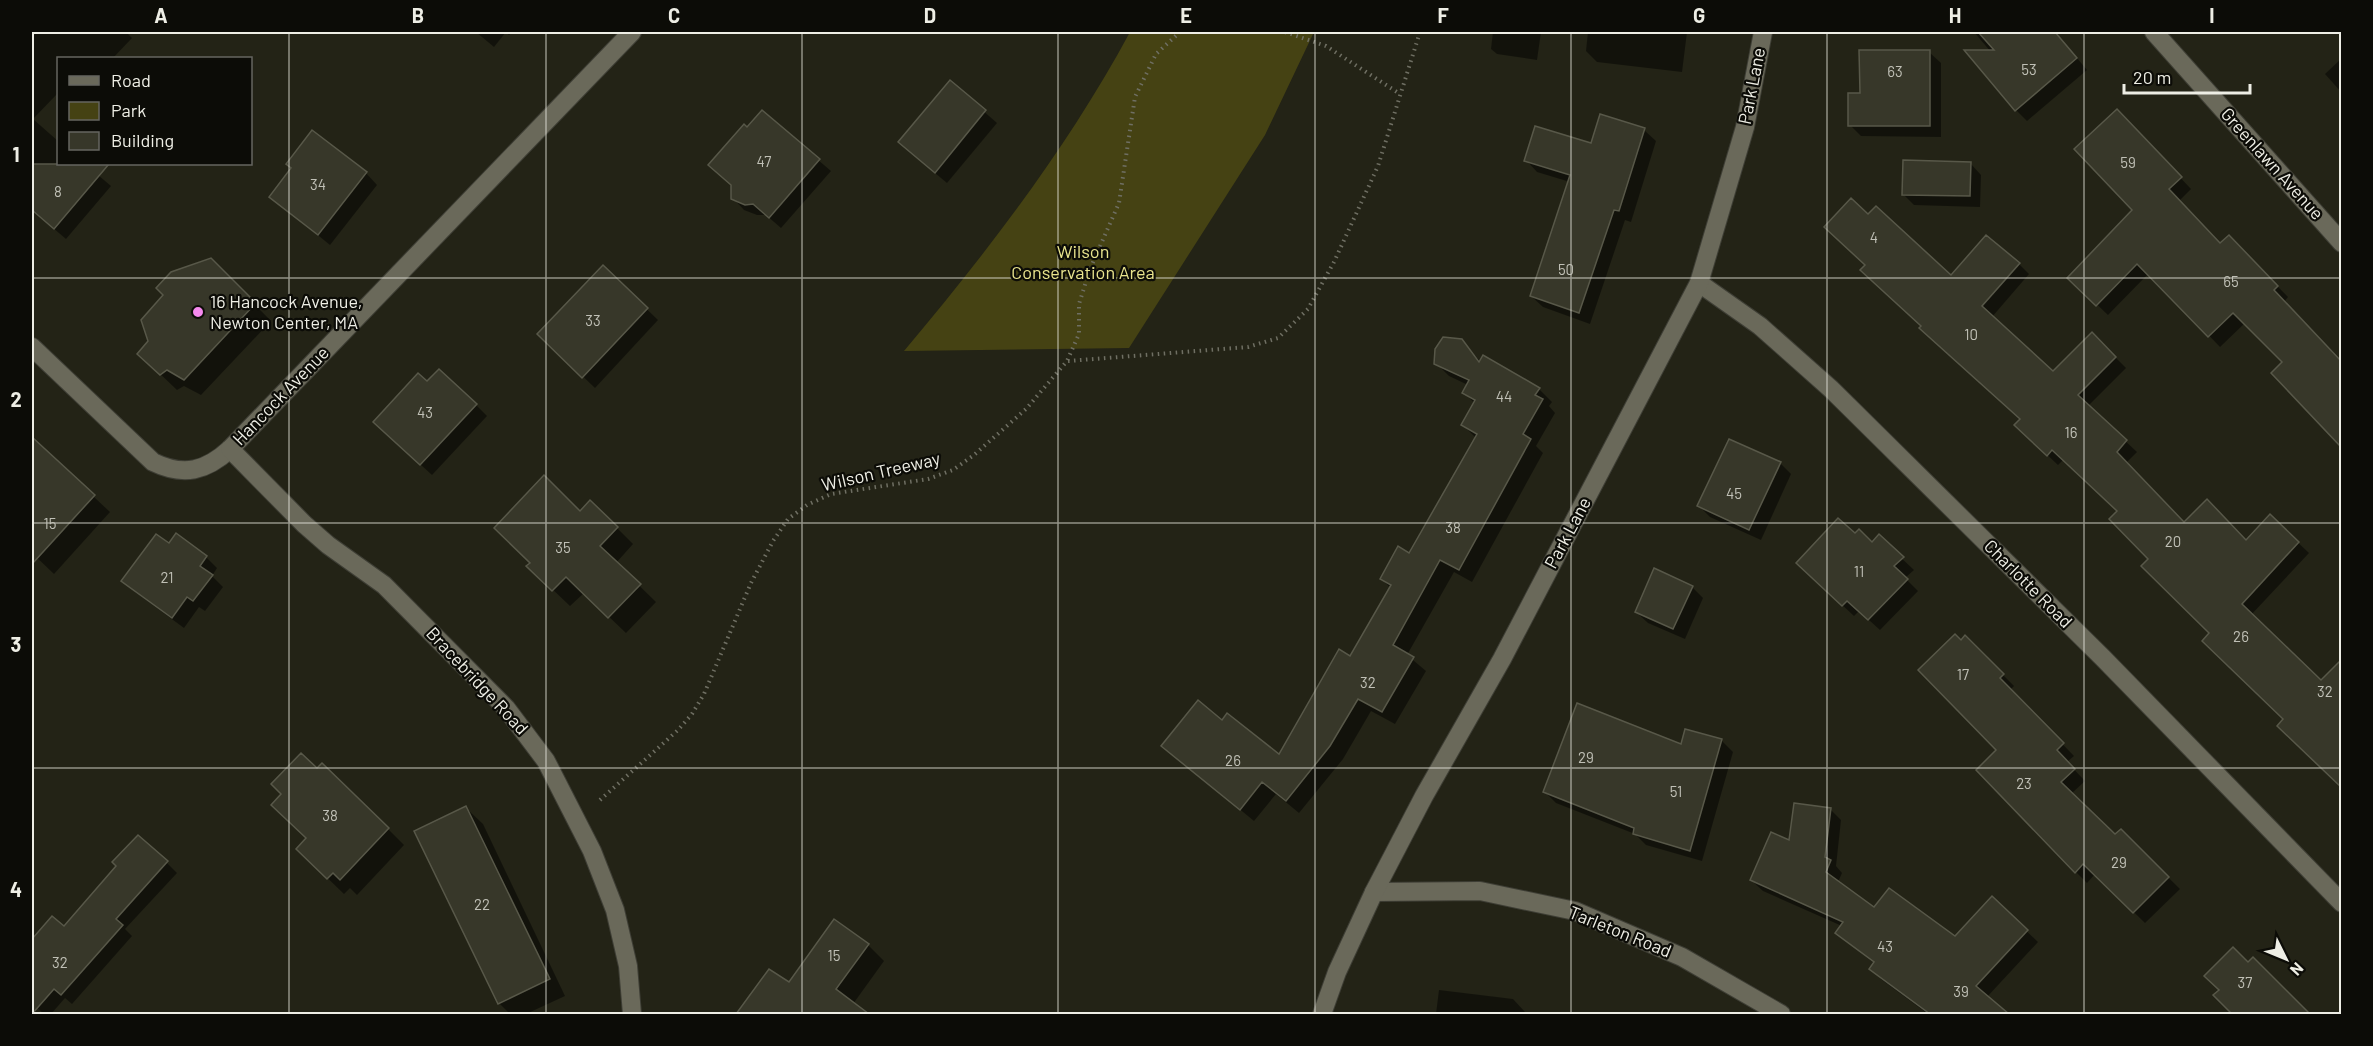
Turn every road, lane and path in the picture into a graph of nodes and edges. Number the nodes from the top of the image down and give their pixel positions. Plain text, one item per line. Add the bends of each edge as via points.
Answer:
1 (632, 32) edge
2 (1180, 32) edge
3 (1285, 32) edge
4 (1420, 32) edge
5 (1763, 32) edge
6 (2154, 32) edge
7 (1400, 94) junction
8 (2342, 243) edge
9 (1699, 283) junction
10 (32, 347) edge
11 (1067, 361) junction
12 (230, 449) junction
13 (578, 821) junction
14 (1374, 892) junction
15 (2342, 903) edge
16 (632, 1014) edge
17 (1323, 1014) edge
18 (1781, 1014) edge

1 - 12 street, Hancock Avenue
2 - 11 path, Wilson Treeway via 1156,54 1135,97 1119,203 1090,269 1079,304 1079,334
3 - 7 path via 1326,46
4 - 7 path
5 - 9 street, Park Lane via 1745,127
6 - 8 street, Greenlawn Avenue
7 - 11 path via 1378,166 1334,262 1308,309 1278,338 1248,347
9 - 14 street, Park Lane via 1502,659
9 - 15 street, Charlotte Road via 1760,326 1831,389 2103,658
10 - 12 street, Hancock Avenue via 143,454 164,467 200,469
11 - 13 path, Wilson Treeway via 1026,409 953,470 928,479 831,494 788,519 751,583 692,714
12 - 13 street, Bracebridge Road via 304,524 384,585 488,688 546,761
13 - 16 street, Bracebridge Road via 615,910 628,966
14 - 17 street, Park Lane via 1337,972
14 - 18 street, Tarleton Road via 1480,891 1575,911 1682,957

